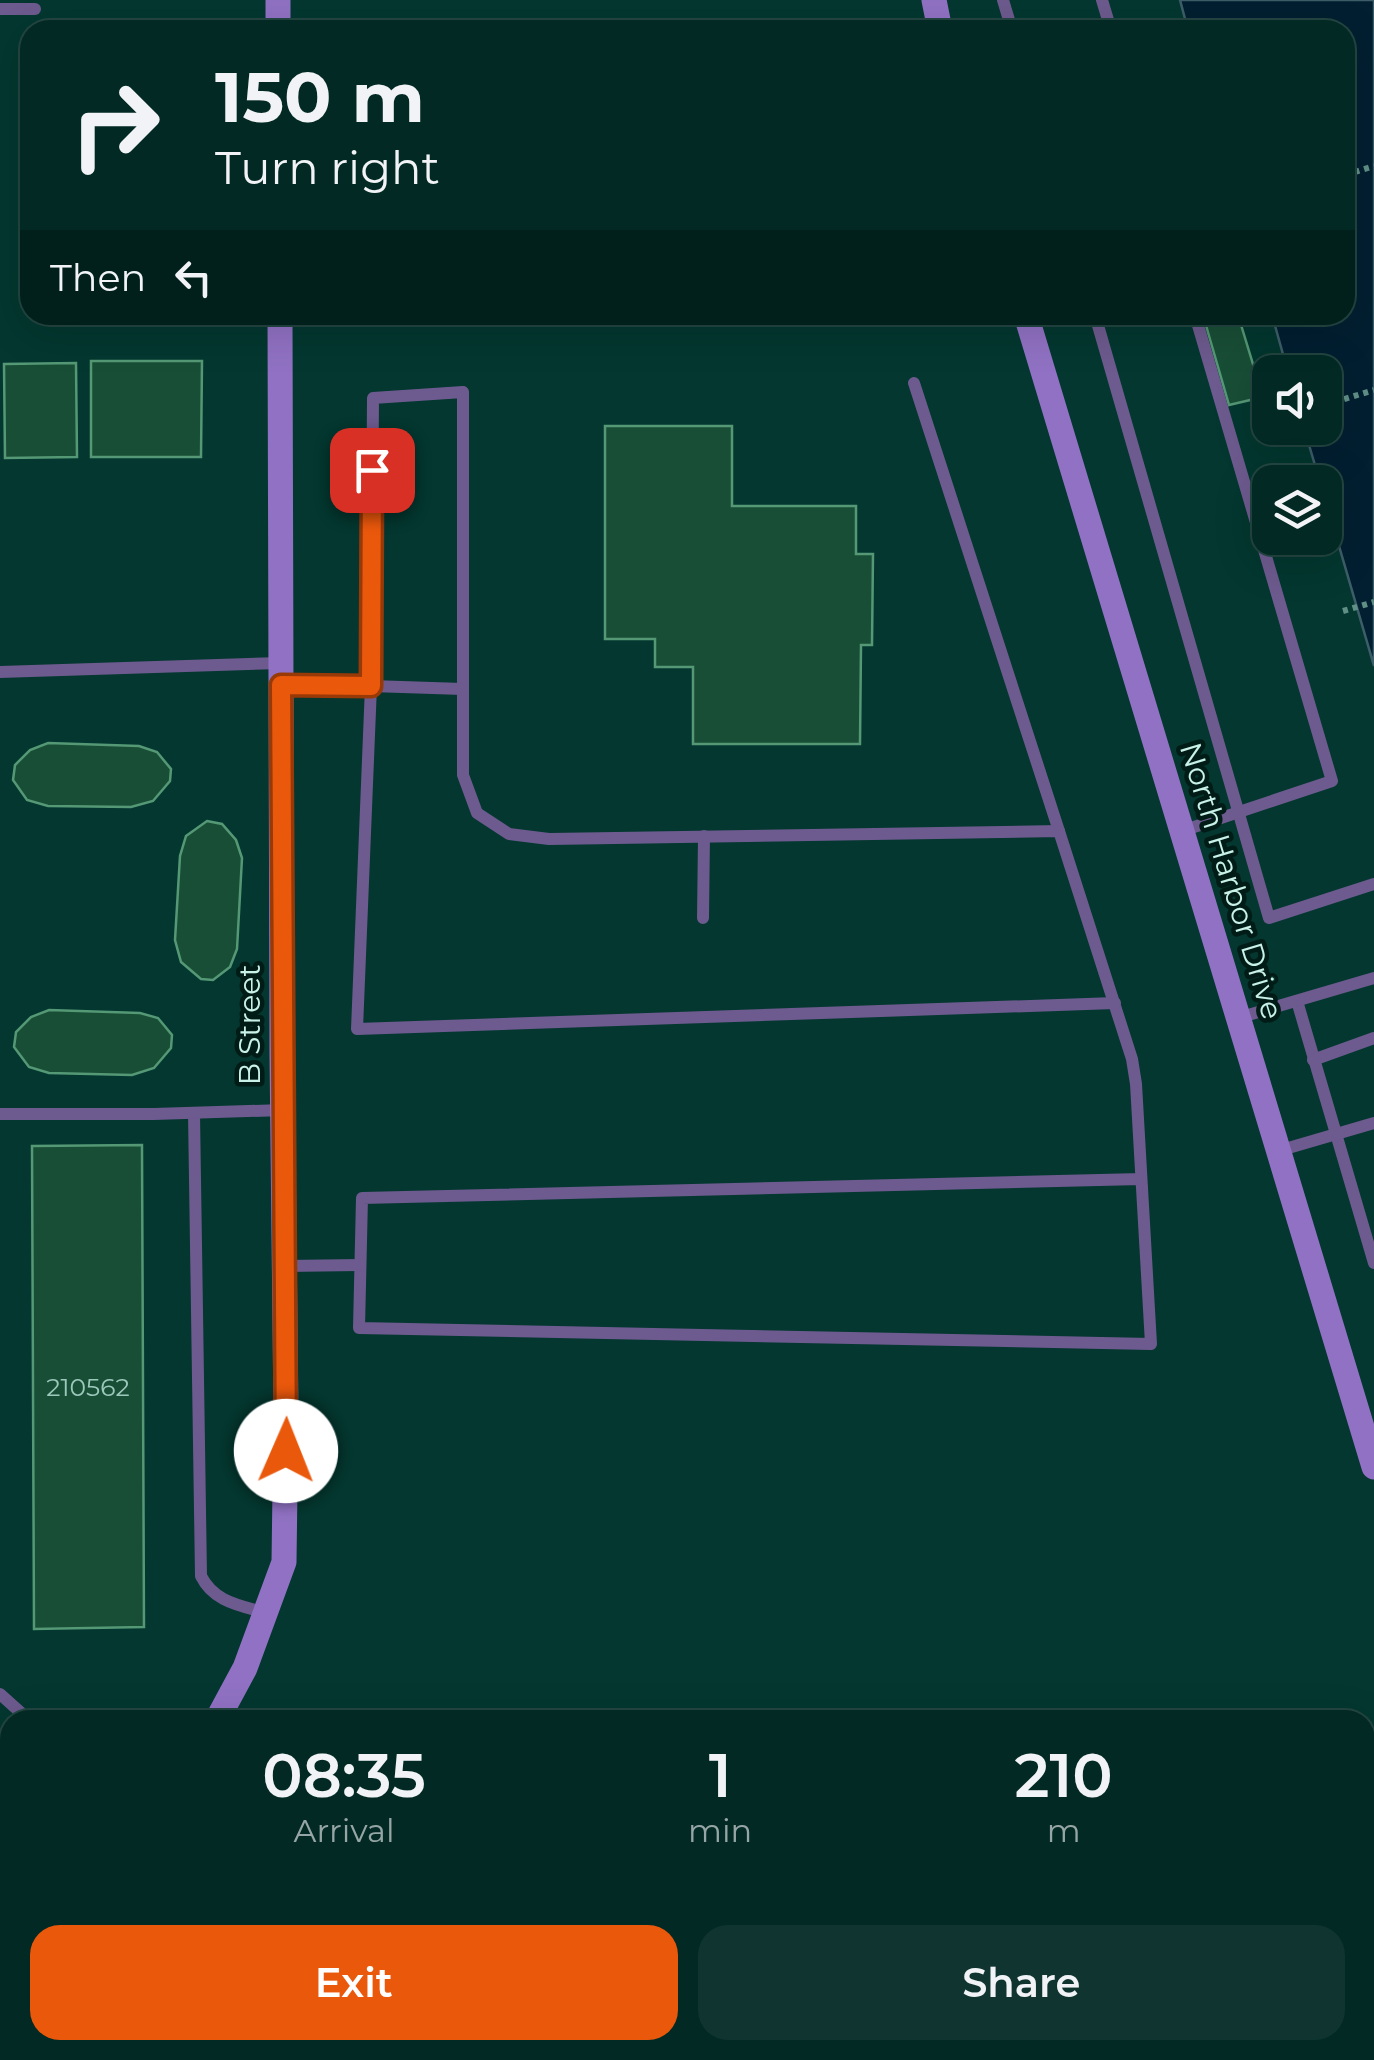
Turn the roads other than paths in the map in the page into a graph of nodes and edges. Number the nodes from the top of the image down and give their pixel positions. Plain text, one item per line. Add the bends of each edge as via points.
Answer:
1 (0, 9) edge
2 (35, 9) dead end
3 (280, 325) edge
4 (1029, 325) edge
5 (1097, 325) edge
6 (1198, 325) edge
7 (914, 383) dead end
8 (0, 672) edge
9 (281, 674) junction
10 (371, 686) junction
11 (463, 689) junction
12 (1239, 812) junction
13 (1059, 831) junction
14 (1182, 831) junction
15 (704, 836) junction
16 (1374, 884) edge
17 (702, 918) dead end
18 (1374, 978) edge
19 (1297, 1001) junction
20 (1114, 1003) junction
21 (1238, 1018) junction
22 (1374, 1038) edge
23 (1314, 1060) junction
24 (283, 1110) junction
25 (194, 1112) junction
26 (0, 1114) edge
27 (1374, 1124) edge
28 (1335, 1134) junction
29 (1278, 1151) junction
30 (1141, 1179) junction
31 (1374, 1264) edge
32 (360, 1265) junction
33 (285, 1266) junction
34 (1374, 1466) edge
35 (266, 1613) junction
36 (222, 1710) edge

1 - 2 lane
3 - 9 street, B Street
4 - 14 street, North Harbor Drive
5 - 12 lane
6 - 12 lane via 1332,781
7 - 13 lane
8 - 9 lane
9 - 10 lane
9 - 24 street, B Street
10 - 11 lane
10 - 11 lane via 373,398 463,392
10 - 20 lane via 357,1029
11 - 15 lane via 462,775 477,814 508,834
12 - 14 lane
12 - 16 lane via 1269,918
13 - 15 lane
13 - 20 lane
14 - 21 street, North Harbor Drive
15 - 17 lane
18 - 19 lane
19 - 21 lane
19 - 23 lane
20 - 30 lane via 1132,1059
21 - 29 street, North Harbor Drive
22 - 23 lane
23 - 28 lane
24 - 25 lane
24 - 33 street, B Street
25 - 26 lane
25 - 35 lane via 201,1576 217,1596
27 - 28 lane
28 - 29 lane
28 - 31 lane
29 - 34 street, North Harbor Drive
30 - 32 lane via 362,1198
30 - 32 lane via 1151,1344 359,1328
32 - 33 lane
33 - 35 street, B Street via 284,1562
35 - 36 street, B Street

